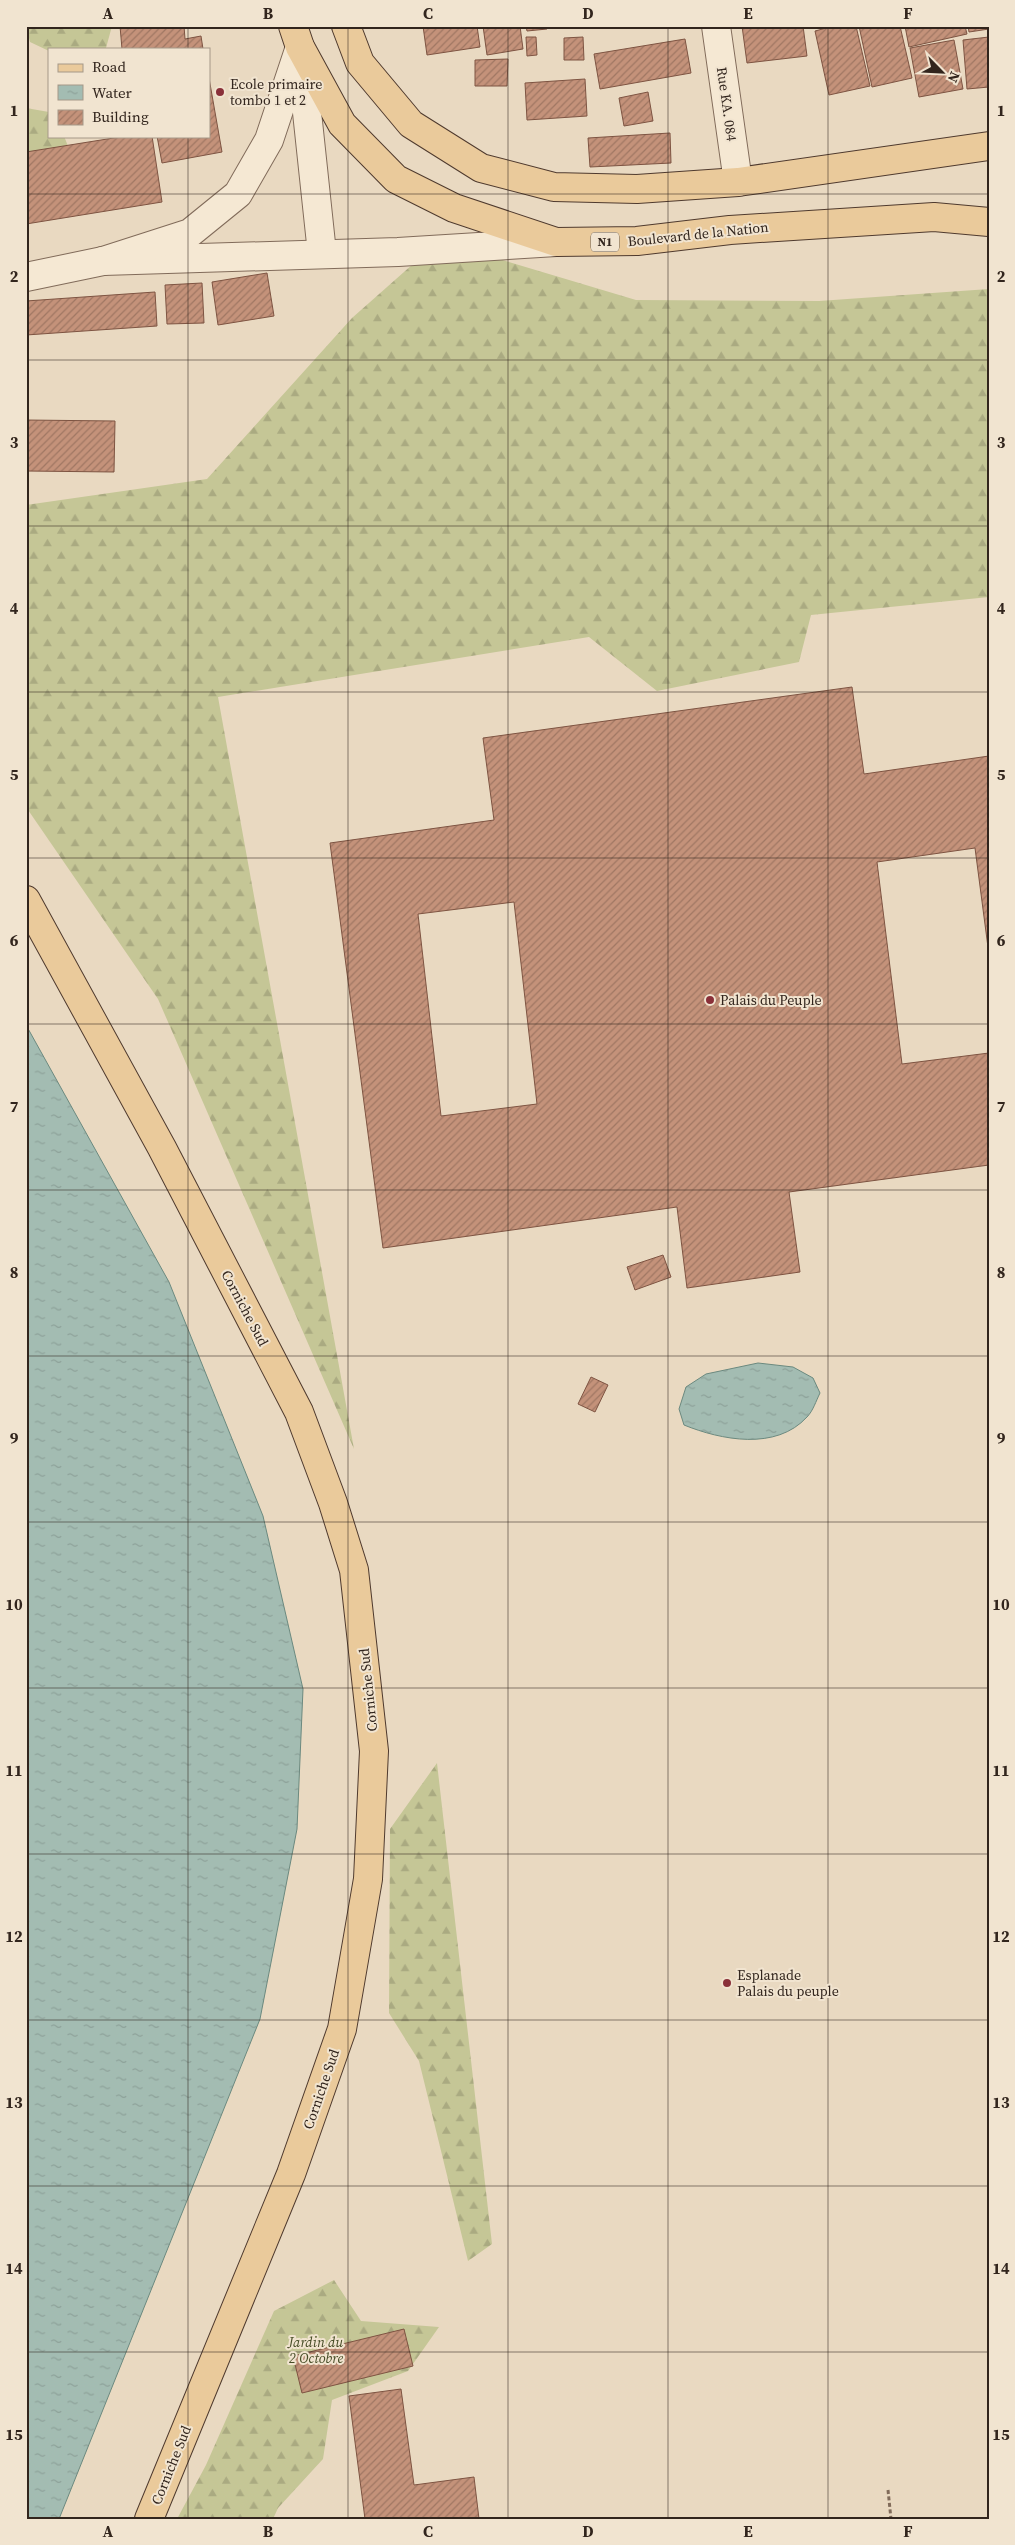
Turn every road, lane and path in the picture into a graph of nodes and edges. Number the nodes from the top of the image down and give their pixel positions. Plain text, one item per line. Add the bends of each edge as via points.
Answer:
1 (346, 26) edge
2 (716, 26) edge
3 (297, 37) edge
4 (989, 146) edge
5 (738, 182) junction
6 (989, 222) edge
7 (556, 242) junction
8 (322, 253) junction
9 (103, 261) junction
10 (26, 276) edge
11 (26, 900) edge
12 (888, 2490) dead end
13 (149, 2519) edge
14 (891, 2519) edge

1 - 5 main road via 360,63 410,124 482,168 554,187 636,190
2 - 5 street, Rue KA. 084
3 - 7 main road, Boulevard de la Nation / N1 via 342,124 396,179 454,208
3 - 8 street
3 - 9 street via 269,140 238,194 190,234
4 - 5 main road
6 - 7 main road, Boulevard de la Nation / N1 via 934,217 730,230 637,242
7 - 8 street via 398,252
8 - 9 street
9 - 10 street
11 - 13 main road, Corniche Sud via 162,1148 299,1412 354,1570 374,1751 368,1879 342,2029 291,2174
12 - 14 path

